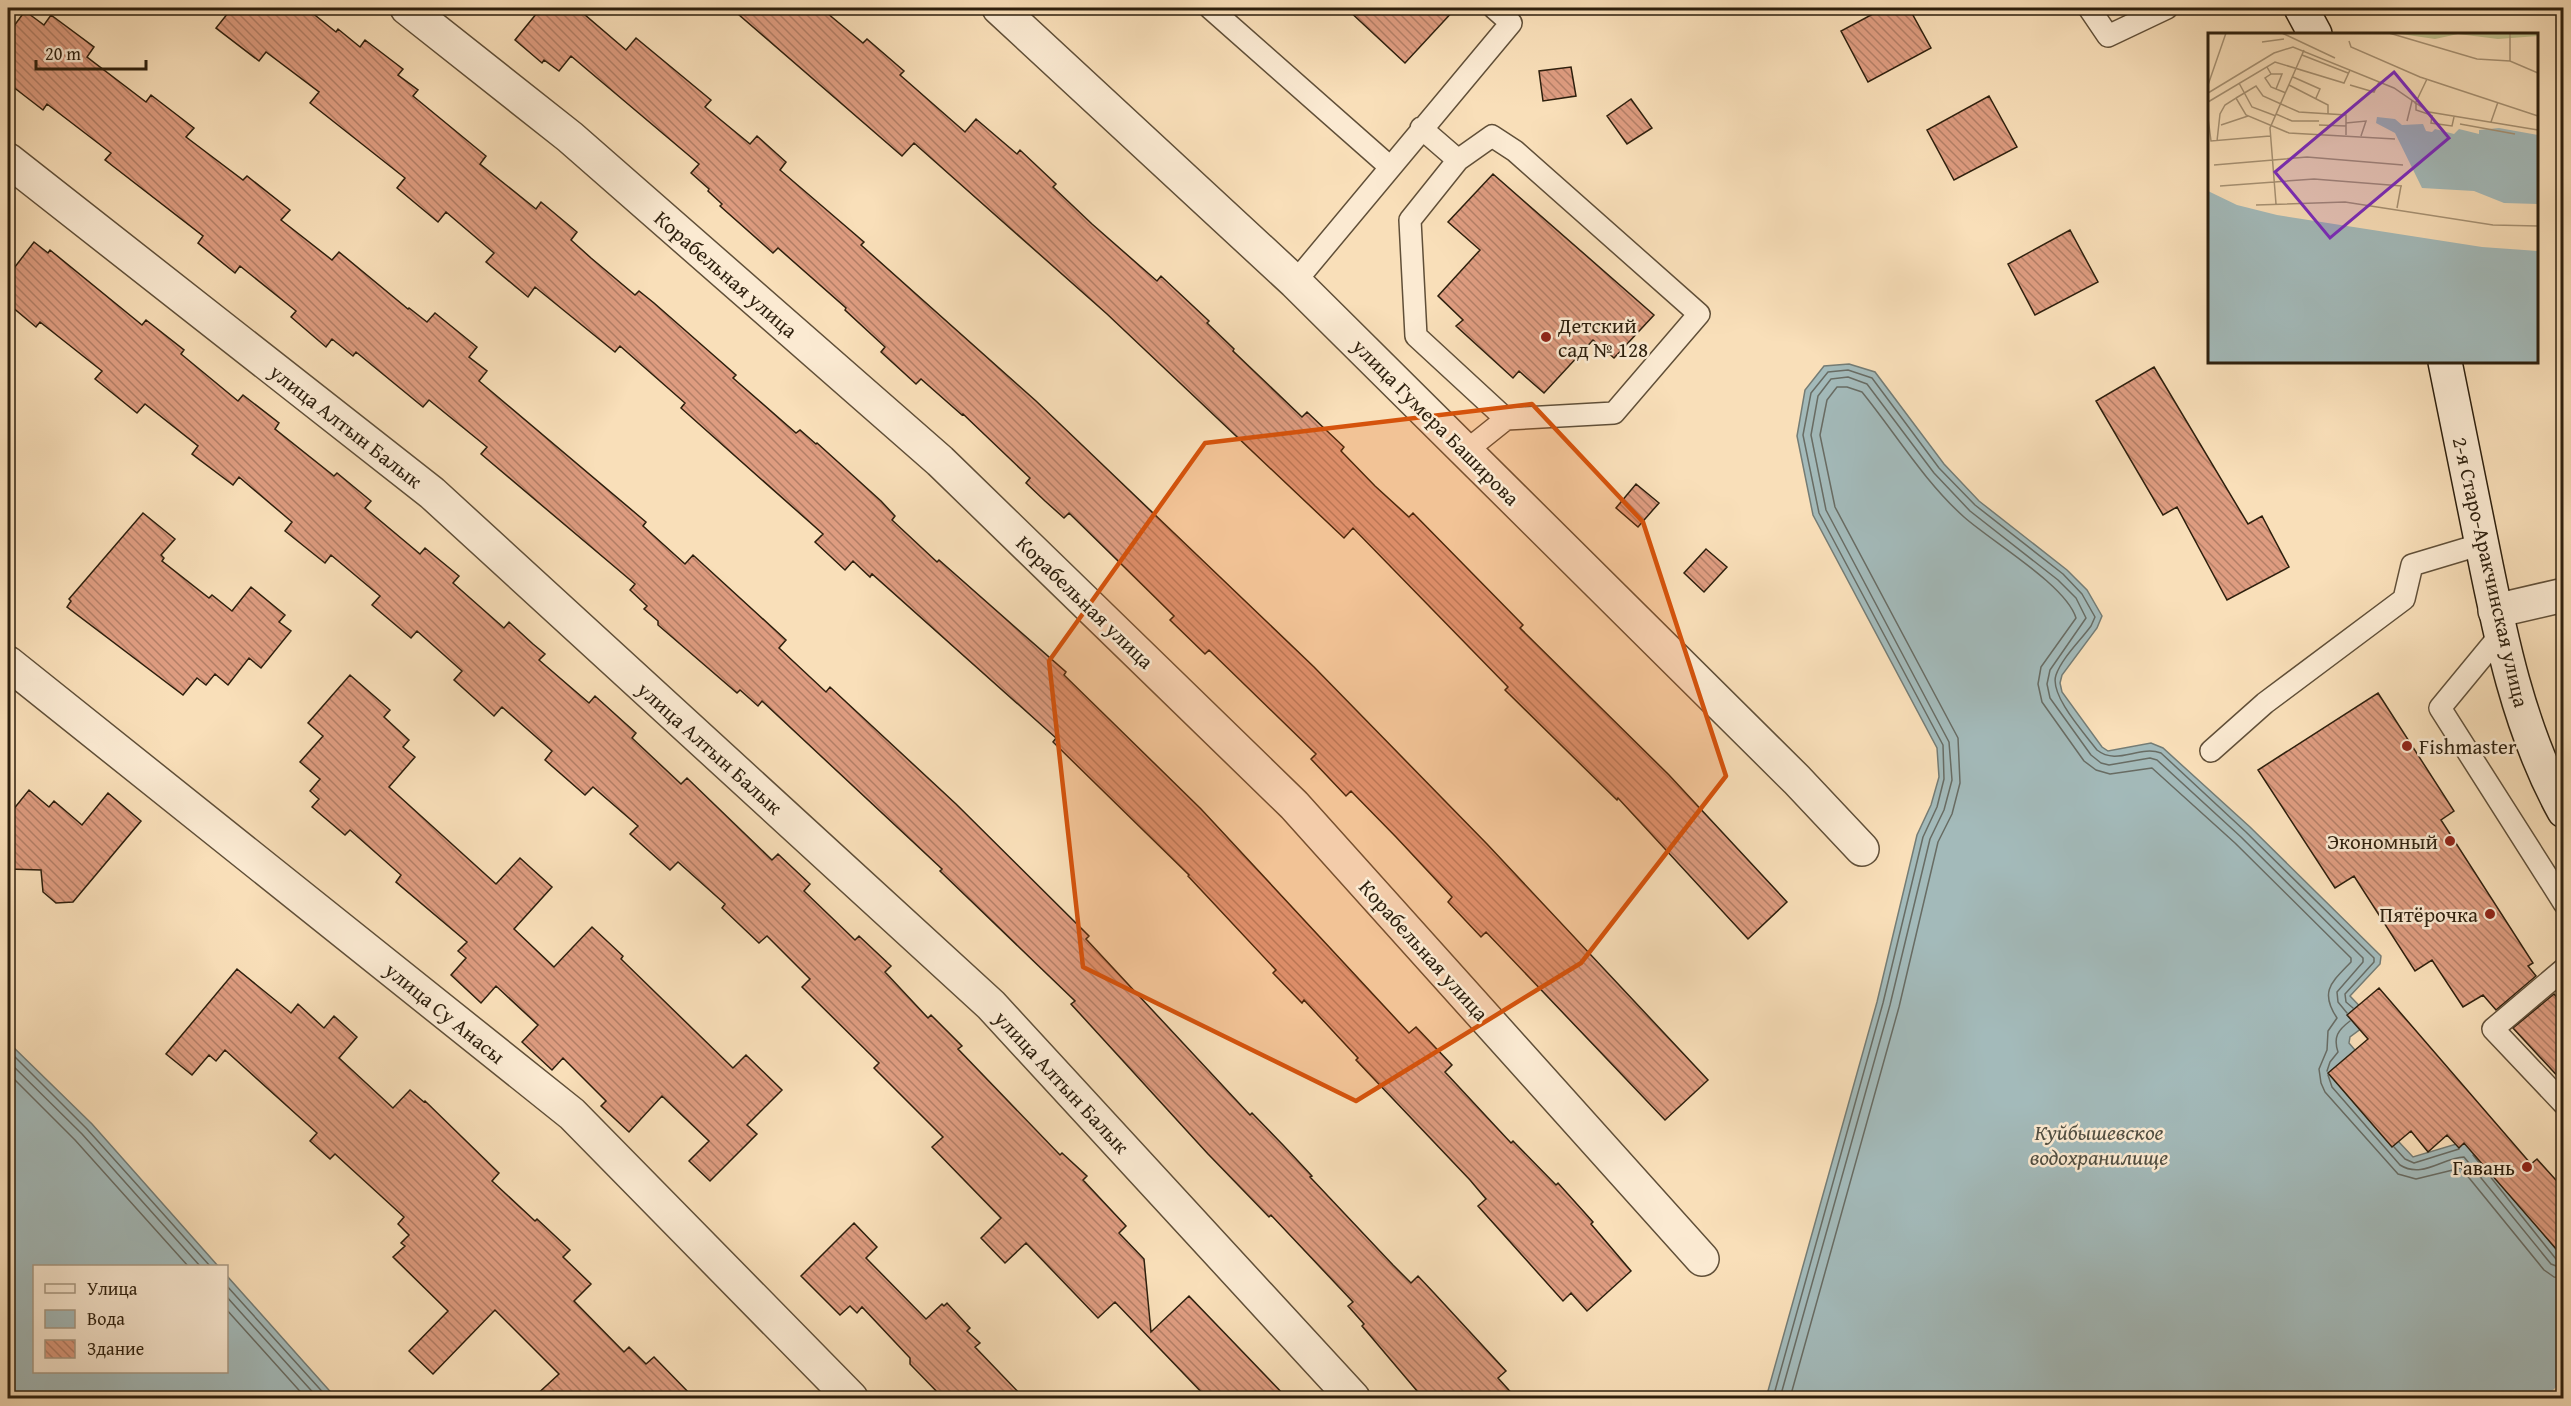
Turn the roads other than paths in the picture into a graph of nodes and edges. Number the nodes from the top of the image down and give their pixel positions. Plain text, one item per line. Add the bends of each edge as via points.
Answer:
1 (407, 8) edge
2 (999, 8) edge
3 (1210, 8) edge
4 (1494, 8) edge
5 (2089, 8) edge
6 (2167, 8) edge
7 (2301, 8) edge
8 (2314, 33) edge
9 (1422, 128) junction
10 (8, 160) edge
11 (1458, 160) junction
12 (1389, 166) junction
13 (1295, 282) junction
14 (2445, 363) edge
15 (1506, 419) junction
16 (1466, 451) junction
17 (2482, 544) junction
18 (2564, 595) edge
19 (2498, 622) junction
20 (8, 663) edge
21 (2211, 751) dead end
22 (2564, 811) edge
23 (1862, 849) dead end
24 (2564, 903) edge
25 (2564, 969) edge
26 (2564, 1104) edge
27 (1702, 1259) dead end
28 (851, 1398) edge
29 (1353, 1398) edge

1 - 27 street, Корабельная улица via 570,137 948,469 1294,805
2 - 13 street, улица Гумера Баширова
3 - 12 lane
4 - 9 lane via 1511,23
5 - 6 lane via 2108,36
7 - 8 street
9 - 11 lane
9 - 12 lane
10 - 29 street, улица Алтын Балык via 432,494 991,1005
11 - 15 lane via 1410,220 1416,336
11 - 15 lane via 1492,136 1515,151 1700,314 1614,413
12 - 13 lane
13 - 16 street, улица Гумера Баширова
14 - 17 street, 2-я Старо-Аракчинская улица
15 - 16 lane
16 - 23 street, улица Гумера Баширова
17 - 19 street, 2-я Старо-Аракчинская улица
17 - 21 lane via 2412,565 2404,599 2265,703
18 - 19 street
19 - 22 street, 2-я Старо-Аракчинская улица via 2524,716 2549,785
19 - 24 lane via 2440,708
20 - 28 street, улица Су Анасы via 572,1114
25 - 26 lane via 2493,1029

